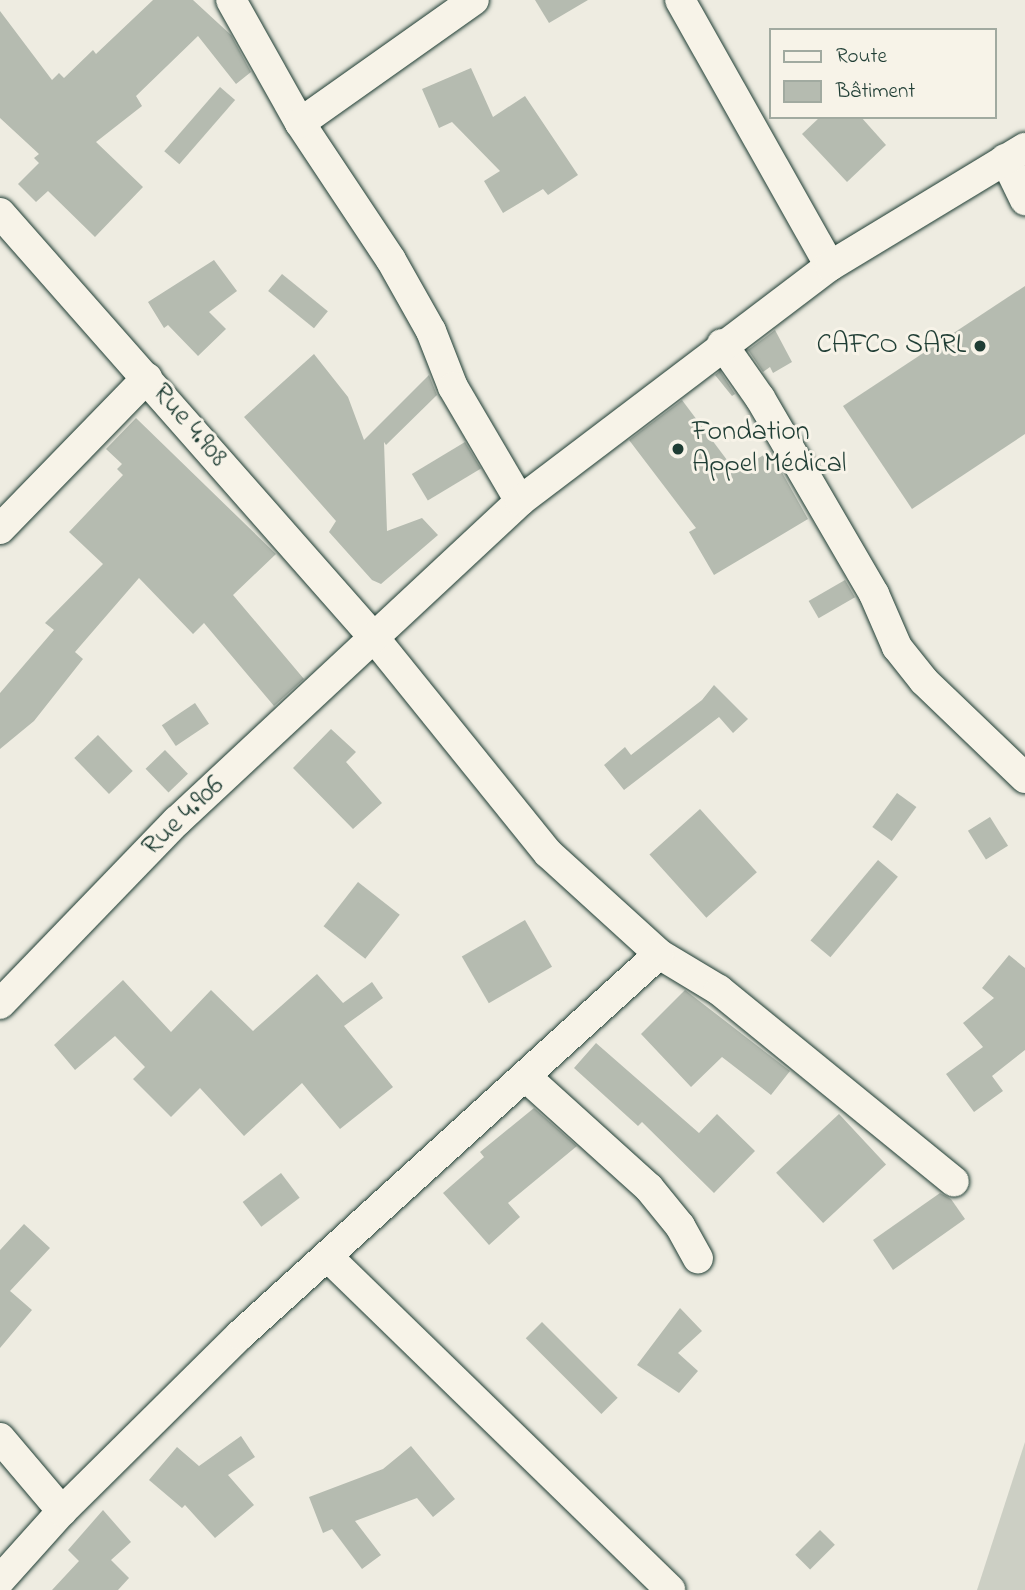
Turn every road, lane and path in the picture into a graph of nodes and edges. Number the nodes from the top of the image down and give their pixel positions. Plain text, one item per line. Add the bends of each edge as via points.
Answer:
1 (230, 0) edge
2 (474, 0) edge
3 (680, 0) edge
4 (300, 123) junction
5 (1015, 153) edge
6 (1025, 200) edge
7 (0, 214) edge
8 (830, 266) junction
9 (722, 344) junction
10 (147, 378) junction
11 (520, 501) junction
12 (0, 529) edge
13 (376, 640) junction
14 (1025, 778) edge
15 (659, 954) junction
16 (0, 1004) edge
17 (525, 1076) junction
18 (954, 1182) dead end
19 (329, 1258) junction
20 (698, 1258) dead end
21 (0, 1438) edge
22 (62, 1511) junction
23 (0, 1580) edge
24 (670, 1590) edge

1 - 4 street
2 - 4 street
3 - 8 street
4 - 11 street via 391,260 431,331 453,387
5 - 6 street
5 - 8 street, Rue 4.906
7 - 10 street, Rue 4.908
8 - 9 street, Rue 4.906
9 - 11 street, Rue 4.906
9 - 14 street via 760,398 874,594 897,647 924,681
10 - 12 street
10 - 13 street, Rue 4.908
11 - 13 street, Rue 4.906
13 - 15 street, Rue 4.908 via 548,853
13 - 16 street, Rue 4.906 via 177,821
15 - 17 street
15 - 18 street, Rue 4.908 via 719,990
17 - 19 street
17 - 20 street via 649,1188 680,1226
19 - 22 street via 240,1335
19 - 24 street
21 - 22 street
22 - 23 street

